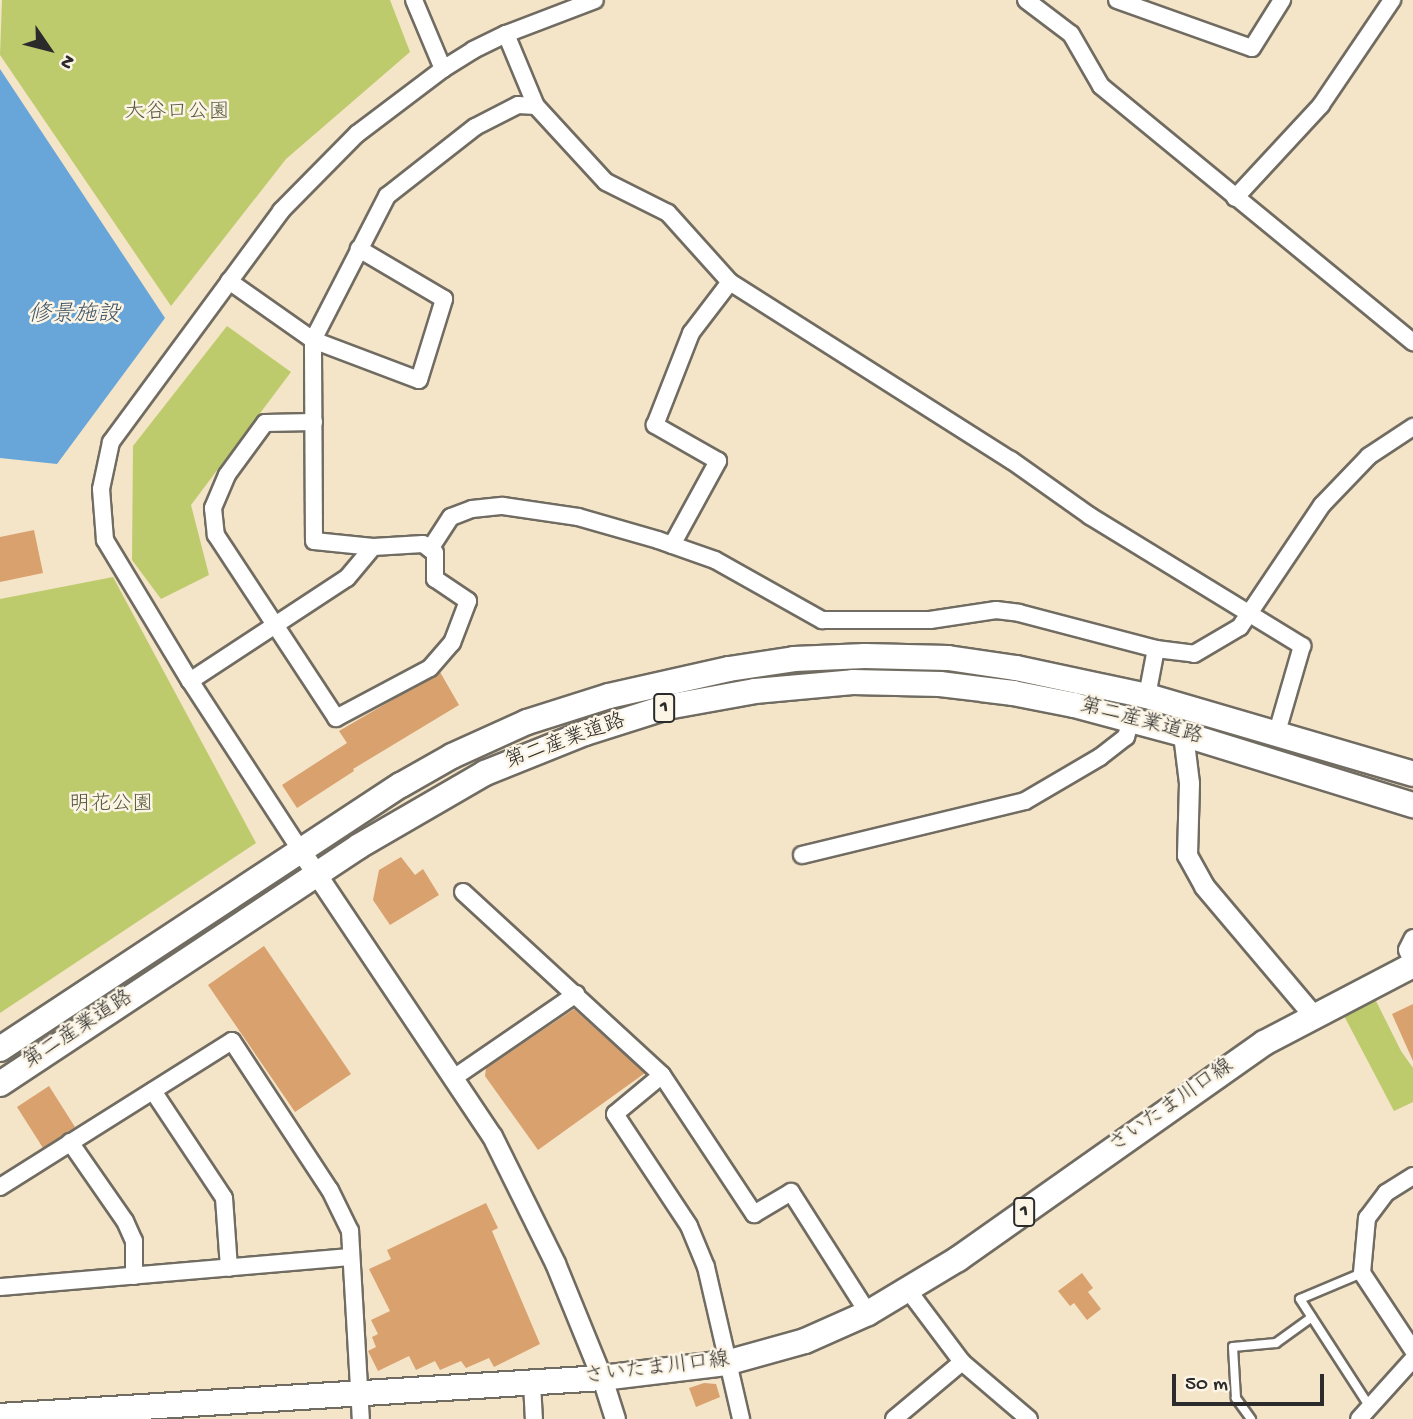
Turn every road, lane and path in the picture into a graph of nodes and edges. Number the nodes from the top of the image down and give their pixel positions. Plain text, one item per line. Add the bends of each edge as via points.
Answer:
1 (414, 0) edge
2 (595, 0) edge
3 (1026, 0) edge
4 (1116, 0) edge
5 (1282, 0) edge
6 (1392, 0) edge
7 (506, 34) junction
8 (443, 69) junction
9 (536, 106) junction
10 (1235, 198) junction
11 (359, 249) junction
12 (229, 281) junction
13 (730, 282) junction
14 (313, 340) junction
15 (1413, 342) edge
16 (314, 422) junction
17 (1413, 428) edge
18 (672, 545) junction
19 (373, 547) junction
20 (430, 549) junction
21 (1249, 612) junction
22 (274, 626) junction
23 (1156, 649) junction
24 (190, 681) junction
25 (1147, 696) junction
26 (1131, 719) junction
27 (1277, 732) junction
28 (1183, 734) junction
29 (1413, 774) edge
30 (1413, 805) edge
31 (301, 851) junction
32 (802, 855) dead end
33 (317, 875) junction
34 (463, 892) dead end
35 (1413, 937) edge
36 (1413, 964) edge
37 (576, 994) junction
38 (1313, 1015) junction
39 (0, 1049) edge
40 (662, 1075) junction
41 (454, 1077) junction
42 (0, 1083) edge
43 (153, 1091) junction
44 (71, 1142) junction
45 (1413, 1176) edge
46 (0, 1186) edge
47 (351, 1258) junction
48 (229, 1268) junction
49 (1362, 1273) junction
50 (134, 1276) junction
51 (0, 1287) edge
52 (908, 1290) junction
53 (868, 1313) junction
54 (1312, 1317) junction
55 (1413, 1350) edge
56 (1413, 1359) edge
57 (962, 1362) junction
58 (726, 1363) junction
59 (602, 1378) junction
60 (532, 1383) junction
61 (358, 1392) junction
62 (1365, 1413) edge
63 (0, 1416) edge
64 (361, 1419) edge
65 (534, 1419) edge
66 (615, 1419) edge
67 (741, 1419) edge
68 (894, 1419) edge
69 (1029, 1419) edge
70 (1251, 1419) edge

1 - 8 street
2 - 7 street
3 - 10 street via 1071,34 1101,86
4 - 5 street via 1252,48
6 - 10 street via 1321,105
7 - 8 street
7 - 9 street
8 - 12 street via 357,134 281,211
9 - 11 street via 519,105 475,127 387,196
9 - 13 street via 606,182 668,213
10 - 15 street
11 - 14 street
11 - 14 street via 444,299 419,380
12 - 14 street
12 - 24 street via 111,442 101,489 105,540
13 - 18 street via 691,333 655,425 718,461
13 - 21 street via 1011,460 1090,516
14 - 16 street
16 - 19 street via 314,541
16 - 22 street via 265,424 227,475 213,508 216,535
17 - 21 street via 1369,456 1322,505
18 - 20 street via 578,517 503,506 451,517
18 - 23 street via 715,560 822,620 930,620 996,610 1019,612
19 - 20 street via 423,544
19 - 22 street via 347,578
20 - 22 street via 435,553 435,579 468,601 452,643 430,668 336,718
21 - 23 street via 1240,627 1194,654
21 - 27 street via 1302,646
22 - 24 street
23 - 25 street
24 - 31 street
25 - 27 main road, 第二産業道路 / 1
25 - 31 main road, 第二産業道路 / 1 via 1079,679 948,658 794,659 729,668 609,696 527,722 401,785
26 - 28 main road, 第二産業道路 / 1
26 - 32 street via 1126,737 1025,801
26 - 33 main road, 第二産業道路 / 1 via 940,684 853,682 755,691 667,707 585,733 485,774
27 - 29 main road, 第二産業道路 / 1
28 - 30 main road, 第二産業道路 / 1
28 - 38 street via 1189,783 1187,855 1204,886
31 - 33 street
31 - 39 main road, 第二産業道路 / 1
33 - 41 street
33 - 42 main road, 第二産業道路 / 1
34 - 37 street
35 - 36 street via 1407,950
36 - 38 main road, さいたま川口線 / 1
37 - 40 street
37 - 41 street
38 - 52 main road, さいたま川口線 / 1 via 1223,1070
40 - 53 street via 754,1214 791,1192
40 - 58 street via 615,1114 689,1226 706,1267
41 - 59 street via 523,1196
43 - 44 street
43 - 47 street via 232,1041 330,1190 350,1231
43 - 48 street via 224,1198
44 - 46 street
44 - 50 street via 130,1231
45 - 49 street via 1386,1193 1367,1218
47 - 48 street
47 - 61 street
48 - 50 street
49 - 54 lane via 1300,1299
49 - 55 street
50 - 51 street
52 - 53 main road, さいたま川口線 / 1
52 - 57 street
53 - 58 main road, さいたま川口線 / 1 via 805,1341
54 - 62 lane
54 - 70 lane via 1276,1343 1233,1346 1236,1398
56 - 62 street
57 - 68 street
57 - 69 street
58 - 59 main road, さいたま川口線 / 1
58 - 67 street
59 - 60 main road, さいたま川口線 / 1
59 - 66 street
60 - 61 main road, さいたま川口線 / 1
60 - 65 street
61 - 63 main road, さいたま川口線 / 1
61 - 64 street

